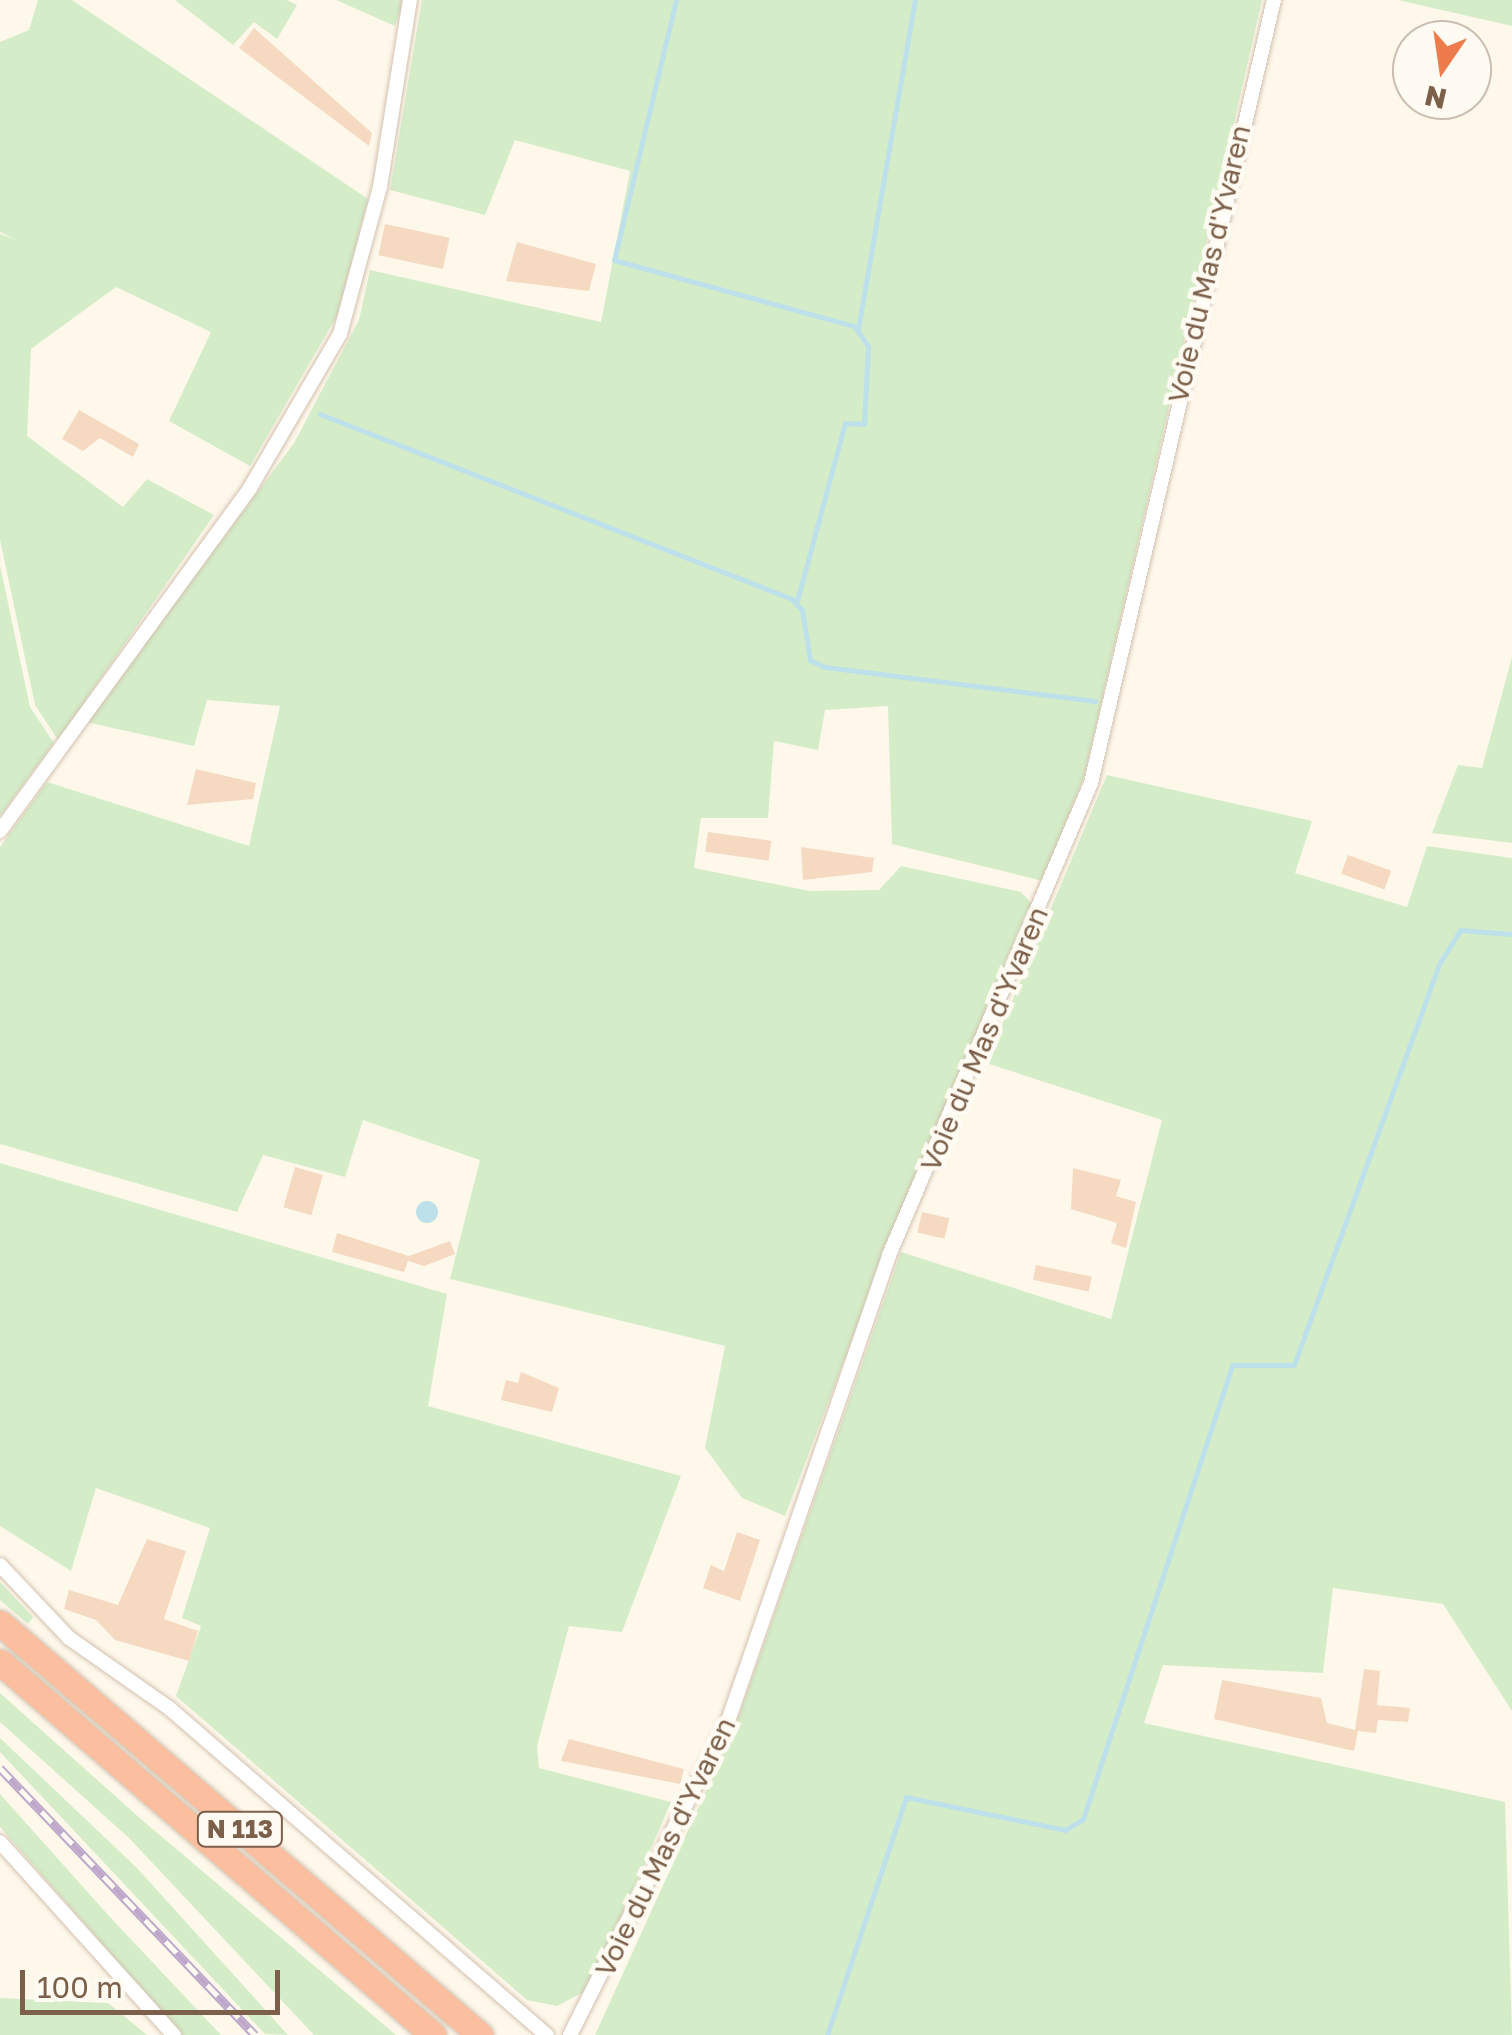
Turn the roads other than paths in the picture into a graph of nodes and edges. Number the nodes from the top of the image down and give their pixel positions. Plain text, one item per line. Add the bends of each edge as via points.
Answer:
1 (410, 0) edge
2 (1274, 0) edge
3 (0, 831) edge
4 (0, 1565) edge
5 (0, 1624) edge
6 (0, 1662) edge
7 (0, 1842) edge
8 (174, 2035) edge
9 (433, 2035) edge
10 (480, 2035) edge
11 (547, 2035) edge
12 (570, 2035) edge

1 - 3 street via 380,187 340,334 250,488
2 - 12 street, Voie du Mas d'Yvaren via 1090,783 889,1255 728,1721
4 - 11 street via 68,1638 184,1721
5 - 10 highway, N 113
6 - 9 highway, N 113
7 - 8 street

